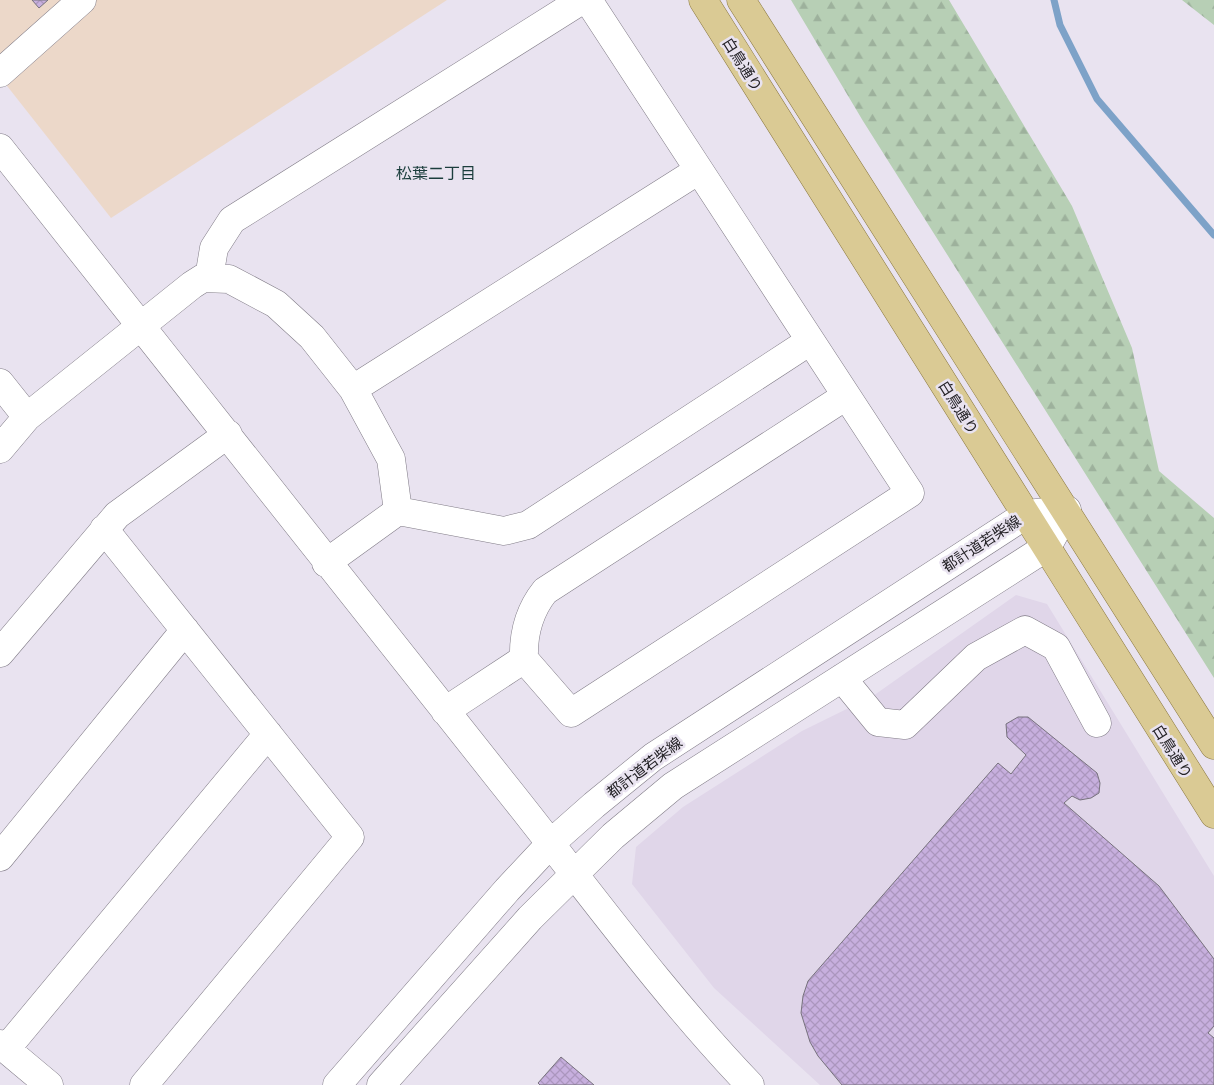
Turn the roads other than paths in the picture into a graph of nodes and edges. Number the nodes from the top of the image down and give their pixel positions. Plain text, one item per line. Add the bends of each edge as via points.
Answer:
1 (82, 0) edge
2 (582, 0) edge
3 (588, 0) edge
4 (703, 0) edge
5 (742, 0) edge
6 (0, 73) edge
7 (0, 148) edge
8 (699, 170) junction
9 (209, 278) junction
10 (142, 326) junction
11 (810, 341) junction
12 (0, 383) edge
13 (353, 389) junction
14 (846, 396) junction
15 (27, 417) junction
16 (228, 434) junction
17 (0, 449) edge
18 (1066, 510) junction
19 (398, 511) junction
20 (1026, 514) junction
21 (104, 530) junction
22 (1047, 547) junction
23 (326, 563) junction
24 (185, 630) junction
25 (0, 653) edge
26 (524, 659) junction
27 (842, 678) junction
28 (445, 711) junction
29 (1097, 722) dead end
30 (268, 734) junction
31 (1214, 745) edge
32 (1214, 814) edge
33 (551, 843) junction
34 (0, 857) edge
35 (575, 873) junction
36 (3, 1047) edge
37 (49, 1085) edge
38 (144, 1085) edge
39 (337, 1085) edge
40 (381, 1085) edge
41 (750, 1085) edge

1 - 6 street
2 - 9 street via 232,220 214,248
3 - 8 street
4 - 20 main road, 白鳥通り
5 - 18 main road
7 - 10 street
8 - 11 street
8 - 13 street
9 - 10 street via 192,285
9 - 13 street via 229,279 276,304 312,337
10 - 15 street
10 - 16 street
11 - 14 street
11 - 19 street via 523,527 504,531
12 - 15 street
13 - 19 street via 391,459
14 - 26 street via 545,592 535,604 528,622
14 - 26 street via 910,493 571,713
15 - 17 street
16 - 21 street via 117,515
16 - 23 street
18 - 20 street, 都計道若柴線
18 - 22 street
18 - 31 main road
19 - 23 street
20 - 22 main road, 白鳥通り
20 - 33 street, 都計道若柴線 via 653,757
21 - 24 street
21 - 25 street
22 - 27 street
22 - 32 main road, 白鳥通り
23 - 28 street
24 - 30 street
24 - 34 street
26 - 28 street
27 - 29 street via 878,722 905,725 976,656 1025,630 1056,646
27 - 35 street via 673,786
28 - 33 street
30 - 36 street
30 - 38 street via 350,837
33 - 35 street
33 - 39 street, 都計道若柴線
35 - 40 street via 530,918
35 - 41 street via 722,1056
36 - 37 street

